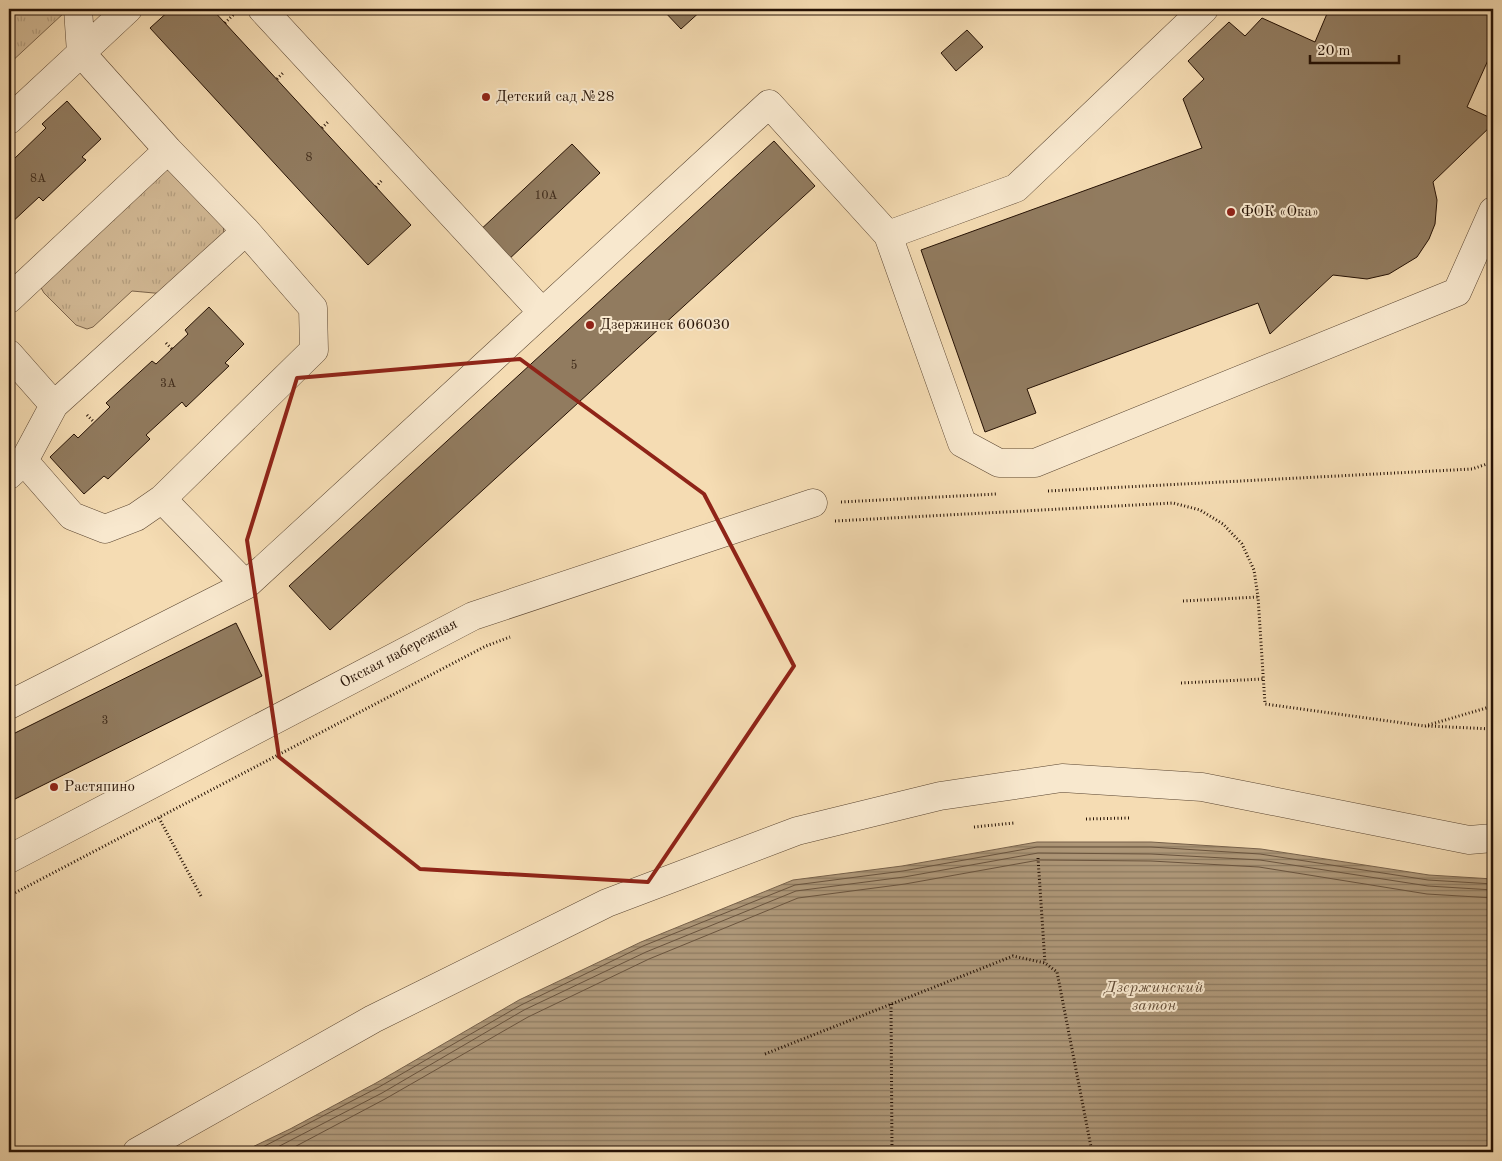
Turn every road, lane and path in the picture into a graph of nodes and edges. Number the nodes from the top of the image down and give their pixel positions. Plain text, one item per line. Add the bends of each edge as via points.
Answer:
1 (78, 9) edge
2 (128, 9) edge
3 (262, 9) edge
4 (1204, 9) edge
5 (81, 53) junction
6 (9, 120) edge
7 (168, 150) junction
8 (1493, 212) edge
9 (246, 231) junction
10 (888, 235) junction
11 (9, 299) edge
12 (542, 312) junction
13 (9, 354) edge
14 (54, 405) junction
15 (1493, 462) edge
16 (17, 468) edge
17 (1042, 491) dead end
18 (1002, 493) dead end
19 (162, 499) junction
20 (820, 512) junction
21 (246, 585) junction
22 (1258, 597) junction
23 (1183, 601) dead end
24 (513, 636) dead end
25 (1263, 679) junction
26 (1181, 683) dead end
27 (9, 705) edge
28 (1493, 706) edge
29 (1425, 726) junction
30 (1493, 729) edge
31 (159, 818) junction
32 (1130, 818) dead end
33 (1086, 819) dead end
34 (1014, 823) dead end
35 (974, 827) dead end
36 (1493, 838) edge
37 (1038, 858) dead end
38 (9, 860) edge
39 (9, 896) edge
40 (201, 896) dead end
41 (1045, 963) junction
42 (892, 1004) junction
43 (765, 1054) dead end
44 (137, 1152) edge
45 (892, 1152) edge
46 (1092, 1152) edge

1 - 5 street
2 - 5 street
3 - 12 street
4 - 10 street via 1016,188
5 - 6 street
5 - 7 street
7 - 9 street
7 - 11 street
8 - 10 street via 1457,292 1035,463 999,463 962,443
9 - 14 street
9 - 19 street via 313,308 314,350
10 - 12 street via 769,104
12 - 21 street
13 - 14 street
14 - 16 street
15 - 17 path via 1472,469
16 - 19 street via 72,516 104,529 136,517
18 - 20 path
19 - 21 street
20 - 22 path via 1173,503 1200,510 1224,524 1242,544 1254,570
20 - 38 street, Окская набережная via 473,616
21 - 27 street
22 - 23 path
22 - 25 path
24 - 31 path via 486,646
25 - 26 path
25 - 29 path via 1265,704
28 - 29 path
29 - 30 path
31 - 39 path
31 - 40 path
32 - 33 path
34 - 35 path
36 - 44 street via 1469,840 1202,787 1062,778 940,796 797,831 607,903 373,1019
37 - 41 path
41 - 42 path via 1013,956
41 - 46 path via 1057,972
42 - 43 path
42 - 45 path

